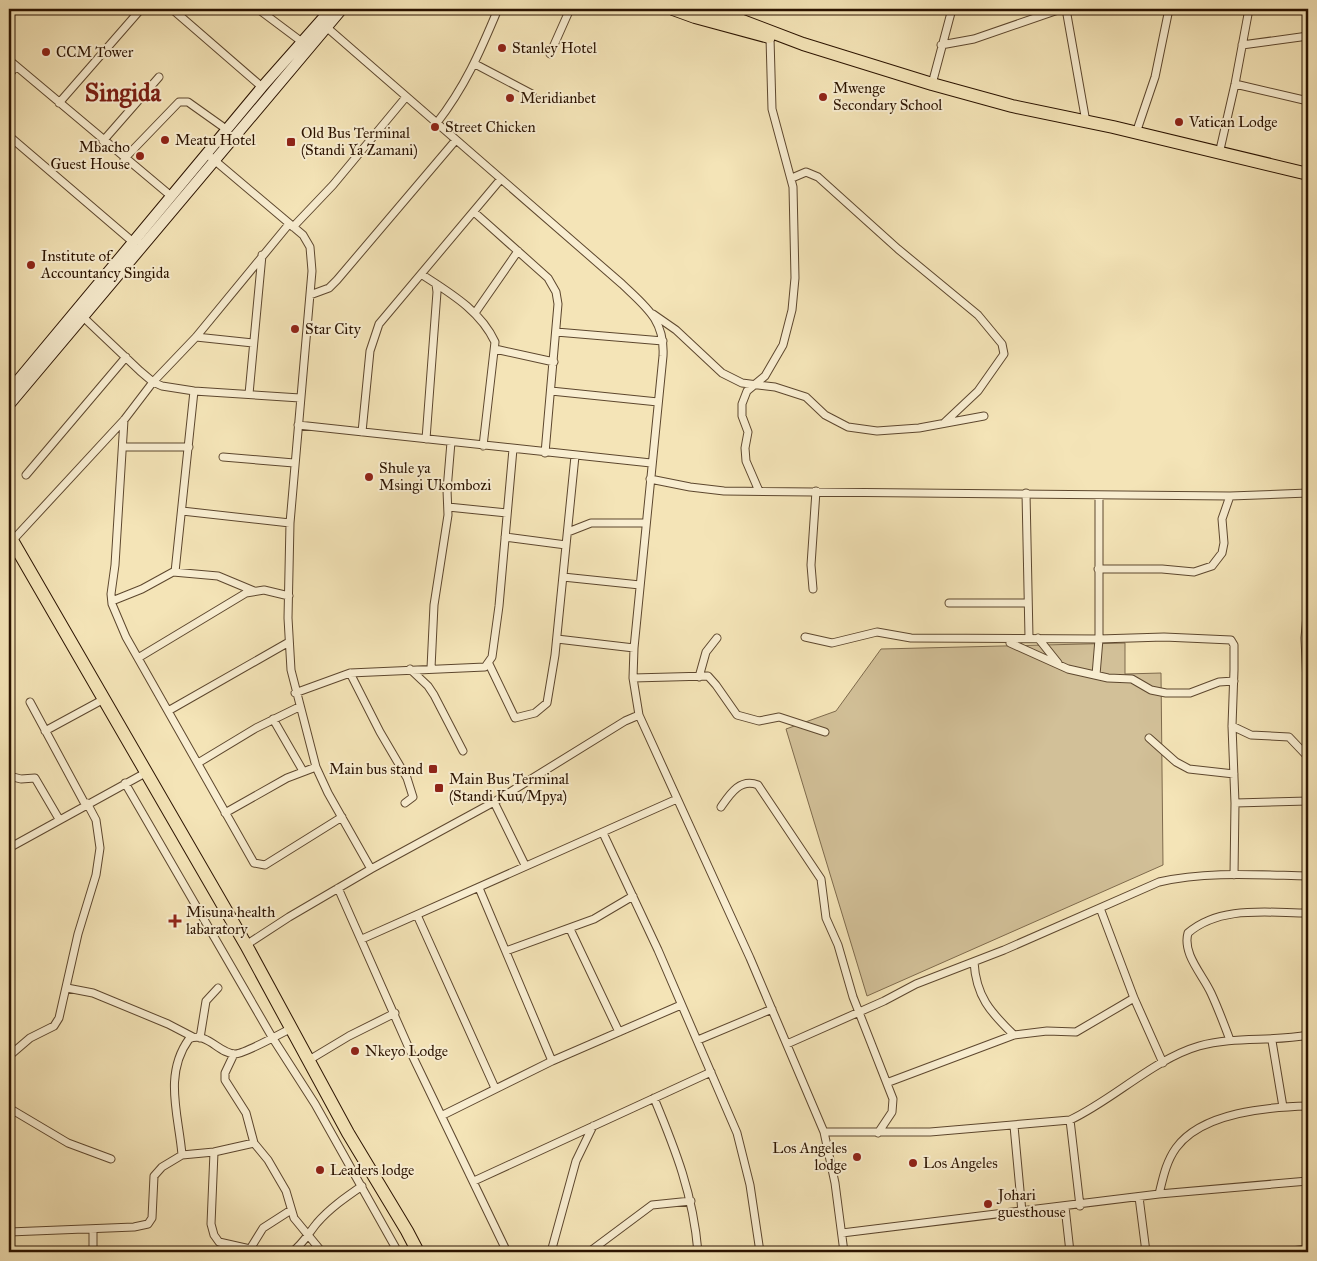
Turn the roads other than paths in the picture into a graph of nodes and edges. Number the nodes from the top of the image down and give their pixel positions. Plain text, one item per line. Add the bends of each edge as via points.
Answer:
1 (141, 9) edge
2 (172, 9) edge
3 (258, 9) edge
4 (331, 9) edge
5 (342, 9) edge
6 (498, 9) edge
7 (570, 9) edge
8 (673, 9) edge
9 (711, 9) edge
10 (952, 9) edge
11 (1061, 9) edge
12 (1066, 9) edge
13 (1169, 9) edge
14 (1249, 9) edge
15 (741, 14) edge
16 (324, 25) junction
17 (1308, 36) edge
18 (770, 38) junction
19 (302, 42) junction
20 (803, 44) junction
21 (942, 45) junction
22 (1242, 45) junction
23 (550, 54) dead end
24 (9, 60) edge
25 (475, 64) junction
26 (16, 66) junction
27 (9, 76) edge
28 (159, 77) dead end
29 (932, 84) junction
30 (1236, 84) junction
31 (262, 87) junction
32 (532, 94) dead end
33 (406, 97) junction
34 (1308, 101) edge
35 (59, 103) junction
36 (1086, 122) junction
37 (436, 124) junction
38 (226, 130) junction
39 (1136, 133) junction
40 (9, 136) edge
41 (103, 141) junction
42 (455, 141) junction
43 (1219, 154) junction
44 (210, 156) junction
45 (124, 159) junction
46 (1308, 174) edge
47 (792, 178) junction
48 (500, 180) junction
49 (171, 196) junction
50 (474, 212) junction
51 (291, 225) junction
52 (133, 242) junction
53 (518, 251) junction
54 (262, 255) junction
55 (421, 274) junction
56 (436, 284) junction
57 (310, 295) junction
58 (475, 313) junction
59 (80, 314) junction
60 (653, 314) junction
61 (556, 332) junction
62 (196, 337) junction
63 (663, 341) junction
64 (253, 343) junction
65 (495, 349) junction
66 (126, 356) junction
67 (554, 362) junction
68 (153, 382) junction
69 (753, 384) junction
70 (194, 391) junction
71 (9, 392) edge
72 (551, 392) junction
73 (249, 394) junction
74 (300, 398) junction
75 (658, 402) junction
76 (9, 405) edge
77 (984, 416) dead end
78 (124, 420) junction
79 (944, 424) junction
80 (298, 425) junction
81 (362, 432) junction
82 (426, 439) junction
83 (451, 442) junction
84 (189, 446) junction
85 (483, 446) junction
86 (123, 447) junction
87 (513, 449) junction
88 (545, 453) junction
89 (575, 456) junction
90 (223, 458) dead end
91 (294, 463) junction
92 (651, 463) junction
93 (26, 475) dead end
94 (650, 479) junction
95 (759, 491) junction
96 (816, 491) junction
97 (1308, 493) edge
98 (1026, 494) junction
99 (1099, 495) junction
100 (1230, 496) junction
101 (448, 507) junction
102 (182, 511) junction
103 (506, 513) junction
104 (290, 523) junction
105 (645, 524) junction
106 (568, 532) junction
107 (505, 537) junction
108 (11, 545) edge
109 (566, 545) junction
110 (1098, 569) junction
111 (176, 572) junction
112 (563, 577) junction
113 (640, 585) junction
114 (813, 589) dead end
115 (254, 591) junction
116 (289, 596) junction
117 (112, 601) junction
118 (1028, 603) junction
119 (1308, 603) edge
120 (949, 604) dead end
121 (805, 637) dead end
122 (1030, 637) junction
123 (717, 638) dead end
124 (1038, 638) junction
125 (557, 639) junction
126 (1099, 639) junction
127 (289, 642) junction
128 (1010, 643) dead end
129 (634, 648) junction
130 (138, 658) junction
131 (489, 664) junction
132 (1060, 665) junction
133 (431, 668) junction
134 (410, 670) junction
135 (350, 673) junction
136 (1096, 675) junction
137 (699, 677) junction
138 (633, 678) junction
139 (1234, 681) junction
140 (295, 693) junction
141 (104, 698) junction
142 (30, 702) dead end
143 (299, 707) junction
144 (1308, 707) edge
145 (168, 711) junction
146 (639, 715) junction
147 (273, 719) junction
148 (1232, 726) junction
149 (45, 731) junction
150 (825, 732) dead end
151 (1149, 738) dead end
152 (463, 751) dead end
153 (1308, 757) edge
154 (198, 763) junction
155 (316, 767) junction
156 (303, 771) junction
157 (147, 772) junction
158 (1234, 774) junction
159 (9, 776) edge
160 (125, 783) junction
161 (677, 799) junction
162 (1308, 801) edge
163 (494, 802) junction
164 (405, 803) dead end
165 (86, 804) junction
166 (1235, 804) junction
167 (721, 807) dead end
168 (225, 813) junction
169 (342, 817) junction
170 (58, 819) junction
171 (603, 832) junction
172 (9, 848) edge
173 (525, 865) junction
174 (371, 869) junction
175 (1234, 875) junction
176 (1308, 876) edge
177 (338, 888) junction
178 (479, 888) junction
179 (633, 896) junction
180 (1100, 908) junction
181 (1308, 913) edge
182 (417, 914) junction
183 (570, 929) junction
184 (362, 939) junction
185 (246, 946) junction
186 (506, 952) junction
187 (974, 962) junction
188 (67, 988) junction
189 (218, 988) dead end
190 (1134, 998) junction
191 (681, 1005) junction
192 (772, 1009) junction
193 (859, 1012) junction
194 (395, 1013) junction
195 (293, 1027) junction
196 (619, 1032) junction
197 (1014, 1035) junction
198 (1308, 1035) edge
199 (272, 1037) junction
200 (197, 1038) junction
201 (698, 1040) junction
202 (1230, 1040) junction
203 (1272, 1041) junction
204 (787, 1044) junction
205 (234, 1054) junction
206 (9, 1056) edge
207 (309, 1060) junction
208 (552, 1061) junction
209 (1163, 1063) junction
210 (711, 1072) junction
211 (888, 1082) junction
212 (495, 1088) junction
213 (654, 1098) junction
214 (1308, 1106) edge
215 (1283, 1107) junction
216 (9, 1108) edge
217 (442, 1114) junction
218 (1070, 1120) junction
219 (593, 1126) junction
220 (1014, 1126) junction
221 (824, 1132) junction
222 (878, 1133) junction
223 (254, 1143) junction
224 (214, 1152) junction
225 (182, 1155) junction
226 (111, 1158) dead end
227 (474, 1181) junction
228 (1308, 1181) edge
229 (362, 1186) junction
230 (1159, 1194) junction
231 (1139, 1198) junction
232 (691, 1201) junction
233 (1080, 1206) junction
234 (1065, 1207) junction
235 (291, 1210) junction
236 (1022, 1212) junction
237 (93, 1229) junction
238 (9, 1232) edge
239 (842, 1232) junction
240 (309, 1237) junction
241 (1308, 1249) edge
242 (250, 1250) edge
243 (93, 1252) edge
244 (292, 1252) edge
245 (322, 1252) edge
246 (398, 1252) edge
247 (418, 1252) edge
248 (507, 1252) edge
249 (551, 1252) edge
250 (590, 1252) edge
251 (698, 1252) edge
252 (760, 1252) edge
253 (844, 1252) edge
254 (1070, 1252) edge
255 (1146, 1252) edge
256 (1283, 1252) edge

1 - 35 street
2 - 31 street
3 - 19 street
4 - 16 main road
5 - 16 main road
6 - 25 street
7 - 23 street
8 - 18 highway
9 - 15 highway
10 - 21 street
11 - 21 street via 974,39
12 - 36 street
13 - 39 street via 1155,77
14 - 22 street
15 - 20 highway
16 - 19 main road
16 - 33 street
16 - 44 main road
17 - 22 street
18 - 20 highway
18 - 47 street via 772,109
19 - 31 main road
20 - 29 highway
21 - 29 street
22 - 30 street
24 - 26 street
25 - 32 street
25 - 37 street via 454,101
26 - 27 street
26 - 35 street
28 - 41 street
29 - 36 highway
30 - 34 street
30 - 43 street
31 - 38 main road
33 - 37 street
33 - 51 street via 333,185
35 - 41 street
36 - 39 highway
37 - 42 street
38 - 44 main road
38 - 45 street via 192,104 179,102
39 - 43 highway
40 - 52 street
41 - 45 street
42 - 48 street
42 - 57 street via 333,284
43 - 46 highway
44 - 49 main road
44 - 51 street
44 - 59 main road
45 - 49 street
47 - 69 street via 795,278 790,325 774,363 765,376
47 - 79 street via 806,172 818,177 898,249 978,314 1002,344 1004,354 989,376
48 - 50 street
48 - 60 street
49 - 52 main road
50 - 53 street
50 - 55 street
51 - 54 street
51 - 57 street via 310,246 313,259
52 - 59 main road
53 - 58 street
53 - 61 street via 548,278 556,292
54 - 62 street
54 - 64 street
55 - 56 street
55 - 81 street via 379,324 374,335
56 - 58 street
56 - 82 street
57 - 74 street
58 - 65 street via 489,331
59 - 66 street
59 - 71 main road
59 - 76 main road
60 - 63 street
60 - 69 street via 676,330 722,373 738,382
61 - 63 street
61 - 67 street
62 - 64 street
62 - 68 street
63 - 75 street
64 - 73 street
65 - 67 street
65 - 85 street
66 - 68 street
66 - 93 street
67 - 72 street
68 - 70 street
68 - 78 street
69 - 79 street via 806,397 825,415 859,429 885,431
69 - 95 street via 744,399 742,416 748,432 746,461
70 - 73 street
70 - 84 street
72 - 75 street
72 - 88 street
73 - 74 street
74 - 80 street
75 - 92 street
77 - 79 street
78 - 86 street
78 - 108 street
80 - 81 street
80 - 91 street
81 - 82 street
82 - 83 street
83 - 85 street
83 - 101 street
84 - 86 street
84 - 102 street
85 - 87 street
86 - 117 street
87 - 88 street
87 - 103 street
88 - 89 street
89 - 92 street
89 - 106 street
90 - 91 street
91 - 104 street
92 - 94 street
94 - 95 street via 690,487
94 - 105 street
95 - 96 street
96 - 98 street
96 - 114 street via 810,565
97 - 100 street
98 - 99 street
98 - 118 street
99 - 100 street
99 - 110 street
100 - 110 street via 1222,519 1222,553 1207,569 1188,572
101 - 103 street
101 - 133 street via 434,605
102 - 104 street
102 - 111 street
103 - 107 street
104 - 116 street
105 - 106 street via 591,523
105 - 113 street
106 - 109 street
107 - 109 street
107 - 131 street via 499,606
108 - 141 highway
109 - 112 street
110 - 126 street
111 - 115 street via 218,576
111 - 117 street
112 - 113 street
112 - 125 street
113 - 129 street
115 - 116 street
115 - 130 street
116 - 127 street
117 - 130 street
118 - 120 street
118 - 122 street
119 - 144 street via 1305,638
121 - 122 street via 825,643 877,632 911,638
122 - 124 street
123 - 137 street via 706,652
124 - 126 street
124 - 132 street
125 - 129 street
125 - 131 street via 547,703 535,713 518,718 513,715
126 - 136 street
126 - 139 street via 1227,638 1234,645
127 - 140 street
127 - 145 street
128 - 132 street
129 - 138 street
130 - 145 street
131 - 133 street via 482,668
132 - 136 street
133 - 134 street
134 - 135 street
134 - 152 street via 434,695
135 - 140 street
135 - 164 street via 411,784 413,797
136 - 139 street via 1132,680 1155,691 1180,694 1219,682
137 - 138 street
137 - 150 street via 710,678 736,715 753,721 784,718
138 - 146 street
139 - 148 street
140 - 143 street
141 - 149 street
141 - 157 highway
142 - 149 street
143 - 147 street
143 - 155 street
145 - 154 street
146 - 161 street
146 - 163 street
147 - 154 street
147 - 156 street
148 - 153 street via 1251,735 1289,737
148 - 158 street
149 - 165 street
151 - 158 street via 1189,769
154 - 168 street
155 - 156 street
155 - 169 street
156 - 168 street
157 - 160 street
157 - 185 highway
158 - 166 street
159 - 170 street via 35,778
160 - 165 street
160 - 199 street
161 - 171 street
161 - 192 street
162 - 166 street
163 - 173 street
163 - 174 street
165 - 170 street
165 - 188 street via 96,820 100,848
166 - 175 street
167 - 193 street via 745,783 753,783 761,789 821,879 826,918
168 - 169 street via 254,863 259,866
169 - 174 street
170 - 172 street
171 - 173 street
171 - 179 street
173 - 178 street
174 - 177 street
175 - 176 street
175 - 180 street via 1159,882
177 - 184 street
177 - 185 street
178 - 182 street
178 - 186 street
179 - 183 street
179 - 191 street
180 - 187 street
180 - 190 street
181 - 202 street via 1228,915 1198,924 1188,933 1192,958 1210,990
182 - 184 street
182 - 212 street
183 - 186 street
183 - 196 street
184 - 194 street
185 - 195 highway
186 - 208 street
187 - 193 street via 916,984
187 - 197 street via 982,997 995,1018
188 - 200 street via 94,993
188 - 206 street via 57,1023 30,1038
189 - 200 street via 206,1001
190 - 197 street via 1076,1032
190 - 209 street
191 - 196 street
191 - 201 street
192 - 201 street
192 - 204 street
193 - 204 street
193 - 211 street
194 - 207 street
194 - 217 street
195 - 199 street
195 - 207 highway
196 - 208 street
197 - 211 street
198 - 203 street
199 - 205 street
199 - 229 street
200 - 205 street via 209,1040
200 - 225 street via 186,1044 174,1079
201 - 210 street
202 - 203 street
202 - 209 street via 1197,1047
203 - 215 street
204 - 221 street
205 - 223 street via 224,1077 246,1113
207 - 247 highway via 348,1134
208 - 212 street
209 - 218 street via 1091,1111
210 - 213 street
210 - 252 street via 737,1133 750,1185
211 - 222 street via 893,1099 892,1112
212 - 217 street
213 - 219 street
213 - 232 street via 684,1172
214 - 215 street
215 - 230 street via 1223,1117 1190,1133 1171,1155
216 - 226 street via 68,1144
217 - 227 street
218 - 220 street
218 - 233 street
219 - 227 street
219 - 249 street via 576,1161
220 - 222 street
220 - 236 street
221 - 222 street
221 - 239 street
223 - 224 street
223 - 235 street via 276,1173 289,1198
224 - 225 street
224 - 242 street via 212,1231 219,1242
225 - 237 street via 154,1176 152,1218 148,1224
227 - 248 street
228 - 230 street
229 - 240 street via 339,1201 316,1224
229 - 246 street
230 - 231 street
231 - 233 street
231 - 255 street
232 - 250 street via 652,1205
232 - 251 street
233 - 234 street
234 - 236 street
234 - 254 street
235 - 240 street
235 - 242 street via 263,1228
236 - 239 street
237 - 238 street
237 - 243 street
239 - 253 street
240 - 244 street
240 - 245 street
241 - 256 street

